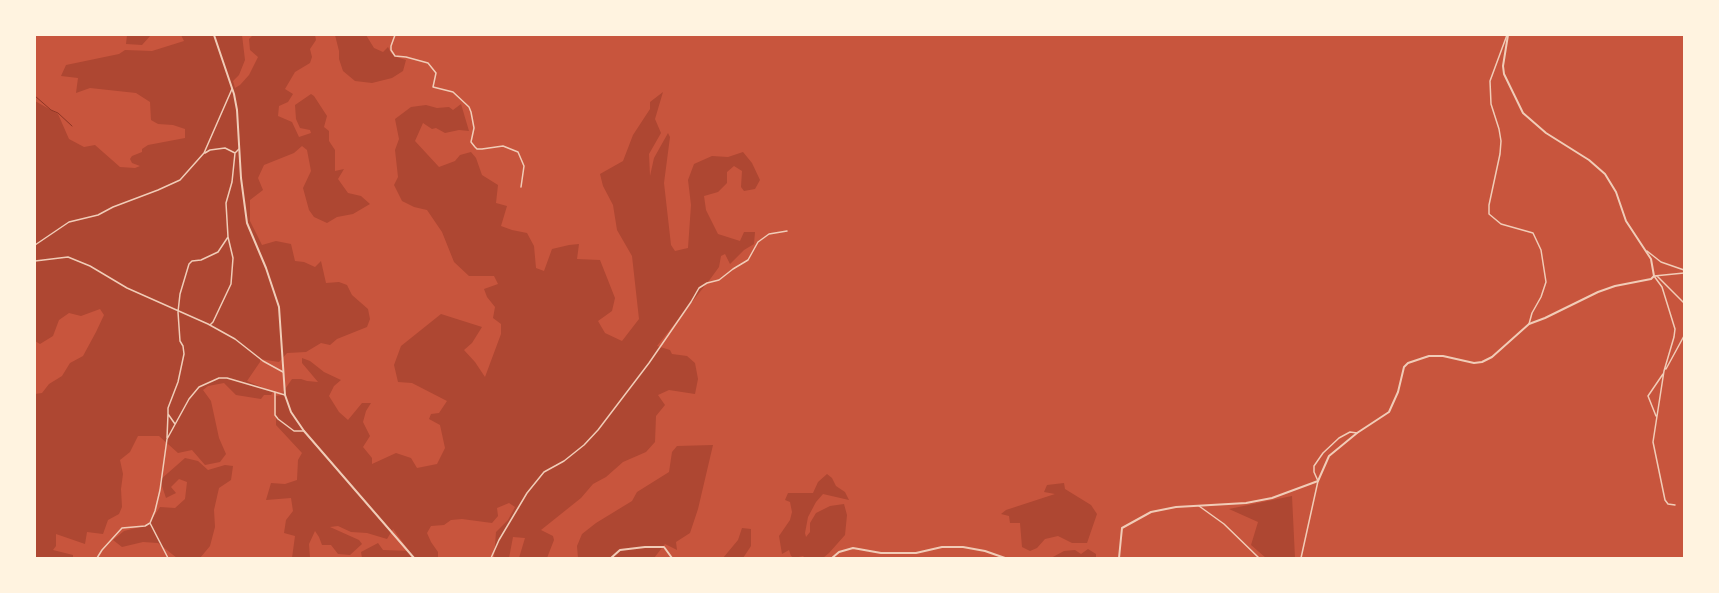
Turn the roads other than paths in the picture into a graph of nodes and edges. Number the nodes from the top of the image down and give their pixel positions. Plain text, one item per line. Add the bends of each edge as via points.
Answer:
1 (214, 35) edge
2 (395, 35) edge
3 (1508, 35) edge
4 (232, 89) junction
5 (239, 149) junction
6 (204, 153) junction
7 (235, 153) junction
8 (521, 187) dead end
9 (786, 231) dead end
10 (228, 237) junction
11 (35, 245) edge
12 (1647, 251) junction
13 (35, 260) edge
14 (1684, 270) edge
15 (1684, 273) edge
16 (1656, 276) junction
17 (1684, 303) edge
18 (178, 312) junction
19 (1529, 324) junction
20 (209, 325) junction
21 (1684, 336) edge
22 (1664, 371) junction
23 (283, 372) junction
24 (275, 392) junction
25 (284, 395) junction
26 (168, 414) junction
27 (1656, 417) junction
28 (175, 424) junction
29 (304, 431) junction
30 (1357, 433) junction
31 (167, 440) junction
32 (1318, 481) junction
33 (1675, 505) dead end
34 (1199, 506) junction
35 (150, 523) junction
36 (97, 558) edge
37 (168, 558) edge
38 (414, 558) edge
39 (491, 558) edge
40 (611, 558) edge
41 (672, 558) edge
42 (832, 558) edge
43 (1005, 558) edge
44 (1119, 558) edge
45 (1259, 558) edge
46 (1301, 558) edge

1 - 4 street
2 - 8 street via 391,46 395,56 428,63 436,73 433,87 453,92 468,107 474,128 471,142 475,147 482,149 503,146 518,152 524,166
3 - 12 street via 1504,74 1523,113 1546,133 1589,160 1605,174 1616,192 1626,221
3 - 19 street via 1490,81 1491,104 1501,141 1489,214 1501,224 1533,232 1541,250 1546,282
4 - 5 street via 237,110
4 - 6 street
5 - 7 street
5 - 23 street via 246,223 266,268 279,307
6 - 7 street via 224,148
6 - 11 street via 176,182 98,215 69,222
7 - 10 street via 232,182 226,203
9 - 39 street via 769,234 758,242 748,260 719,280 699,288 649,363 598,430 564,461 544,472 527,493
10 - 18 street via 218,252 189,264 180,294
10 - 20 street via 233,258 231,284 213,322
12 - 14 street via 1661,262
12 - 16 street
13 - 18 street via 68,257
15 - 16 street
16 - 17 street
16 - 19 street via 1598,292
16 - 22 street via 1675,329
18 - 20 street
18 - 26 street via 180,341 184,354
19 - 30 street via 1492,357 1482,362 1429,356 1408,363 1404,367 1398,392 1389,412
20 - 23 street
21 - 22 street
22 - 27 street
22 - 27 street via 1648,396
23 - 25 street
24 - 25 street
24 - 28 street via 236,380 219,378 199,387
24 - 29 street via 275,415 294,431
25 - 29 street via 291,412
26 - 28 street
26 - 31 street
27 - 33 street via 1653,442 1660,481 1665,500 1668,504
28 - 31 street
29 - 38 street
30 - 32 street via 1329,456
30 - 32 street via 1350,432 1339,438 1318,459 1314,466
31 - 35 street via 160,490
32 - 34 street via 1272,498 1246,503
32 - 46 street
34 - 44 street via 1159,509 1122,528
34 - 45 street via 1224,524
35 - 36 street via 145,526 122,528
35 - 37 street
40 - 41 street via 620,550 645,546 664,547
42 - 43 street via 839,552 853,548 893,554 916,553 942,547 985,551

